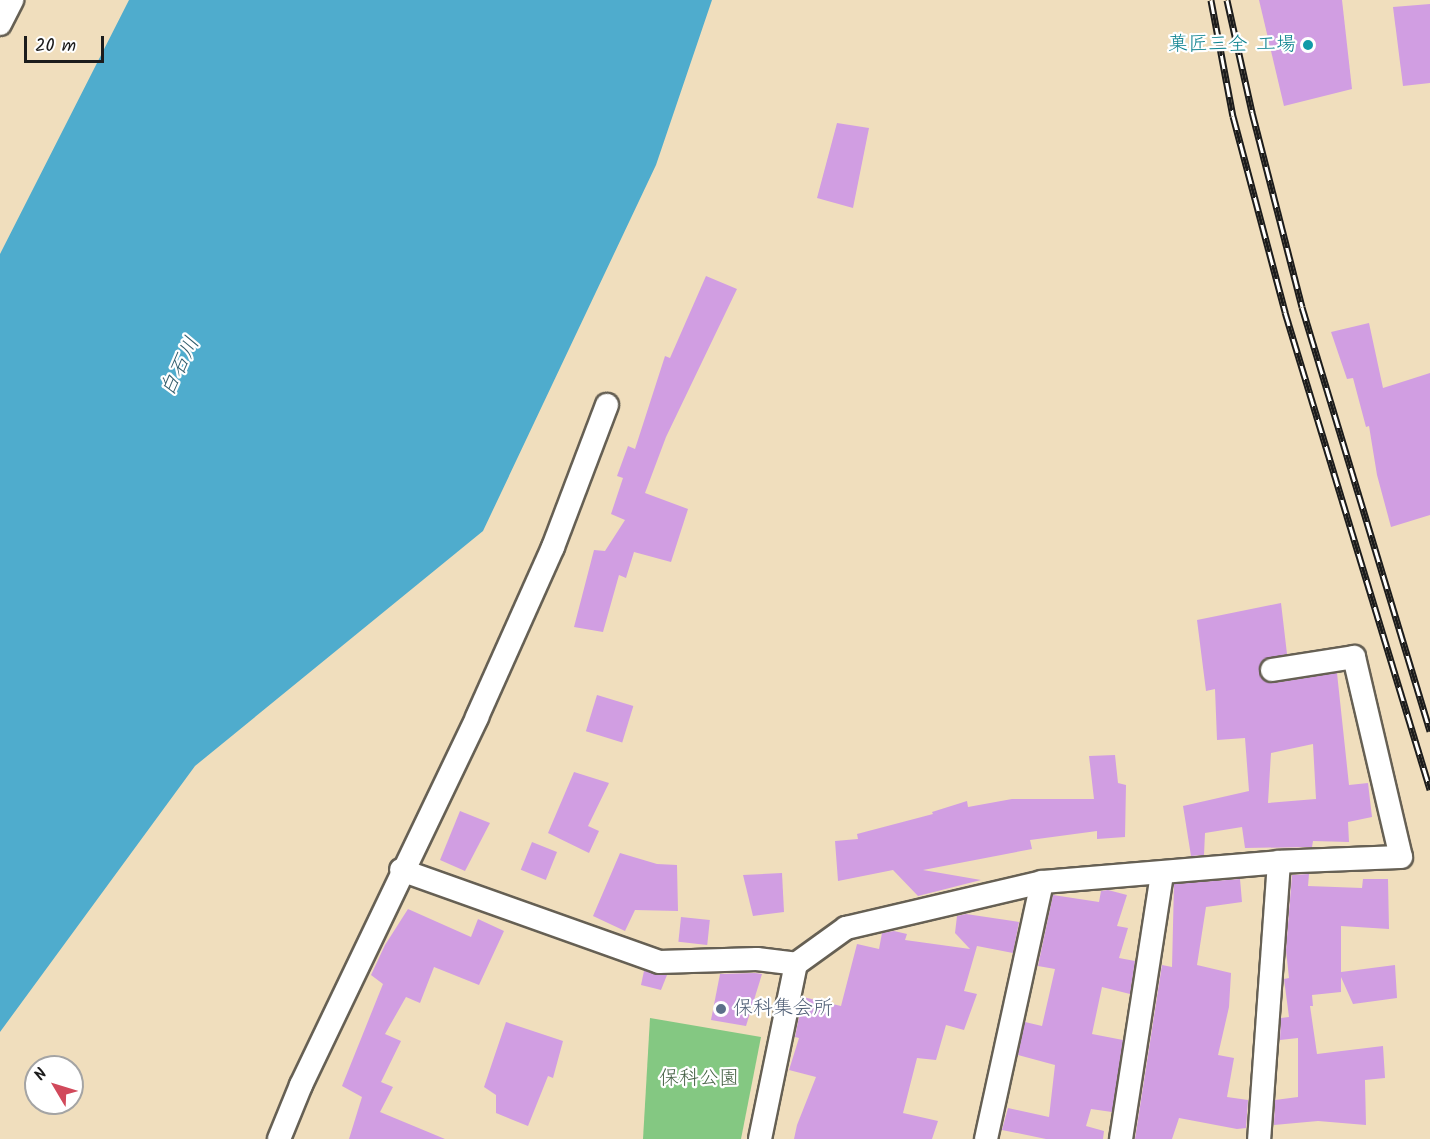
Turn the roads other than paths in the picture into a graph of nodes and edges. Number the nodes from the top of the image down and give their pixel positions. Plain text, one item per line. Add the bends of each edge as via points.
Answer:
1 (12, 0) edge
2 (0, 24) edge
3 (607, 405) dead end
4 (1272, 670) dead end
5 (1279, 862) junction
6 (401, 870) junction
7 (1162, 874) junction
8 (1042, 882) junction
9 (796, 964) junction
10 (279, 1139) edge
11 (760, 1139) edge
12 (986, 1139) edge
13 (1121, 1139) edge
14 (1259, 1139) edge

1 - 2 street
3 - 6 street via 553,547 477,717
4 - 5 street via 1354,657 1401,857
5 - 7 street
5 - 14 street
6 - 9 street via 659,962 757,959
6 - 10 street
7 - 8 street
7 - 13 street
8 - 9 street via 846,928
8 - 12 street
9 - 11 street

